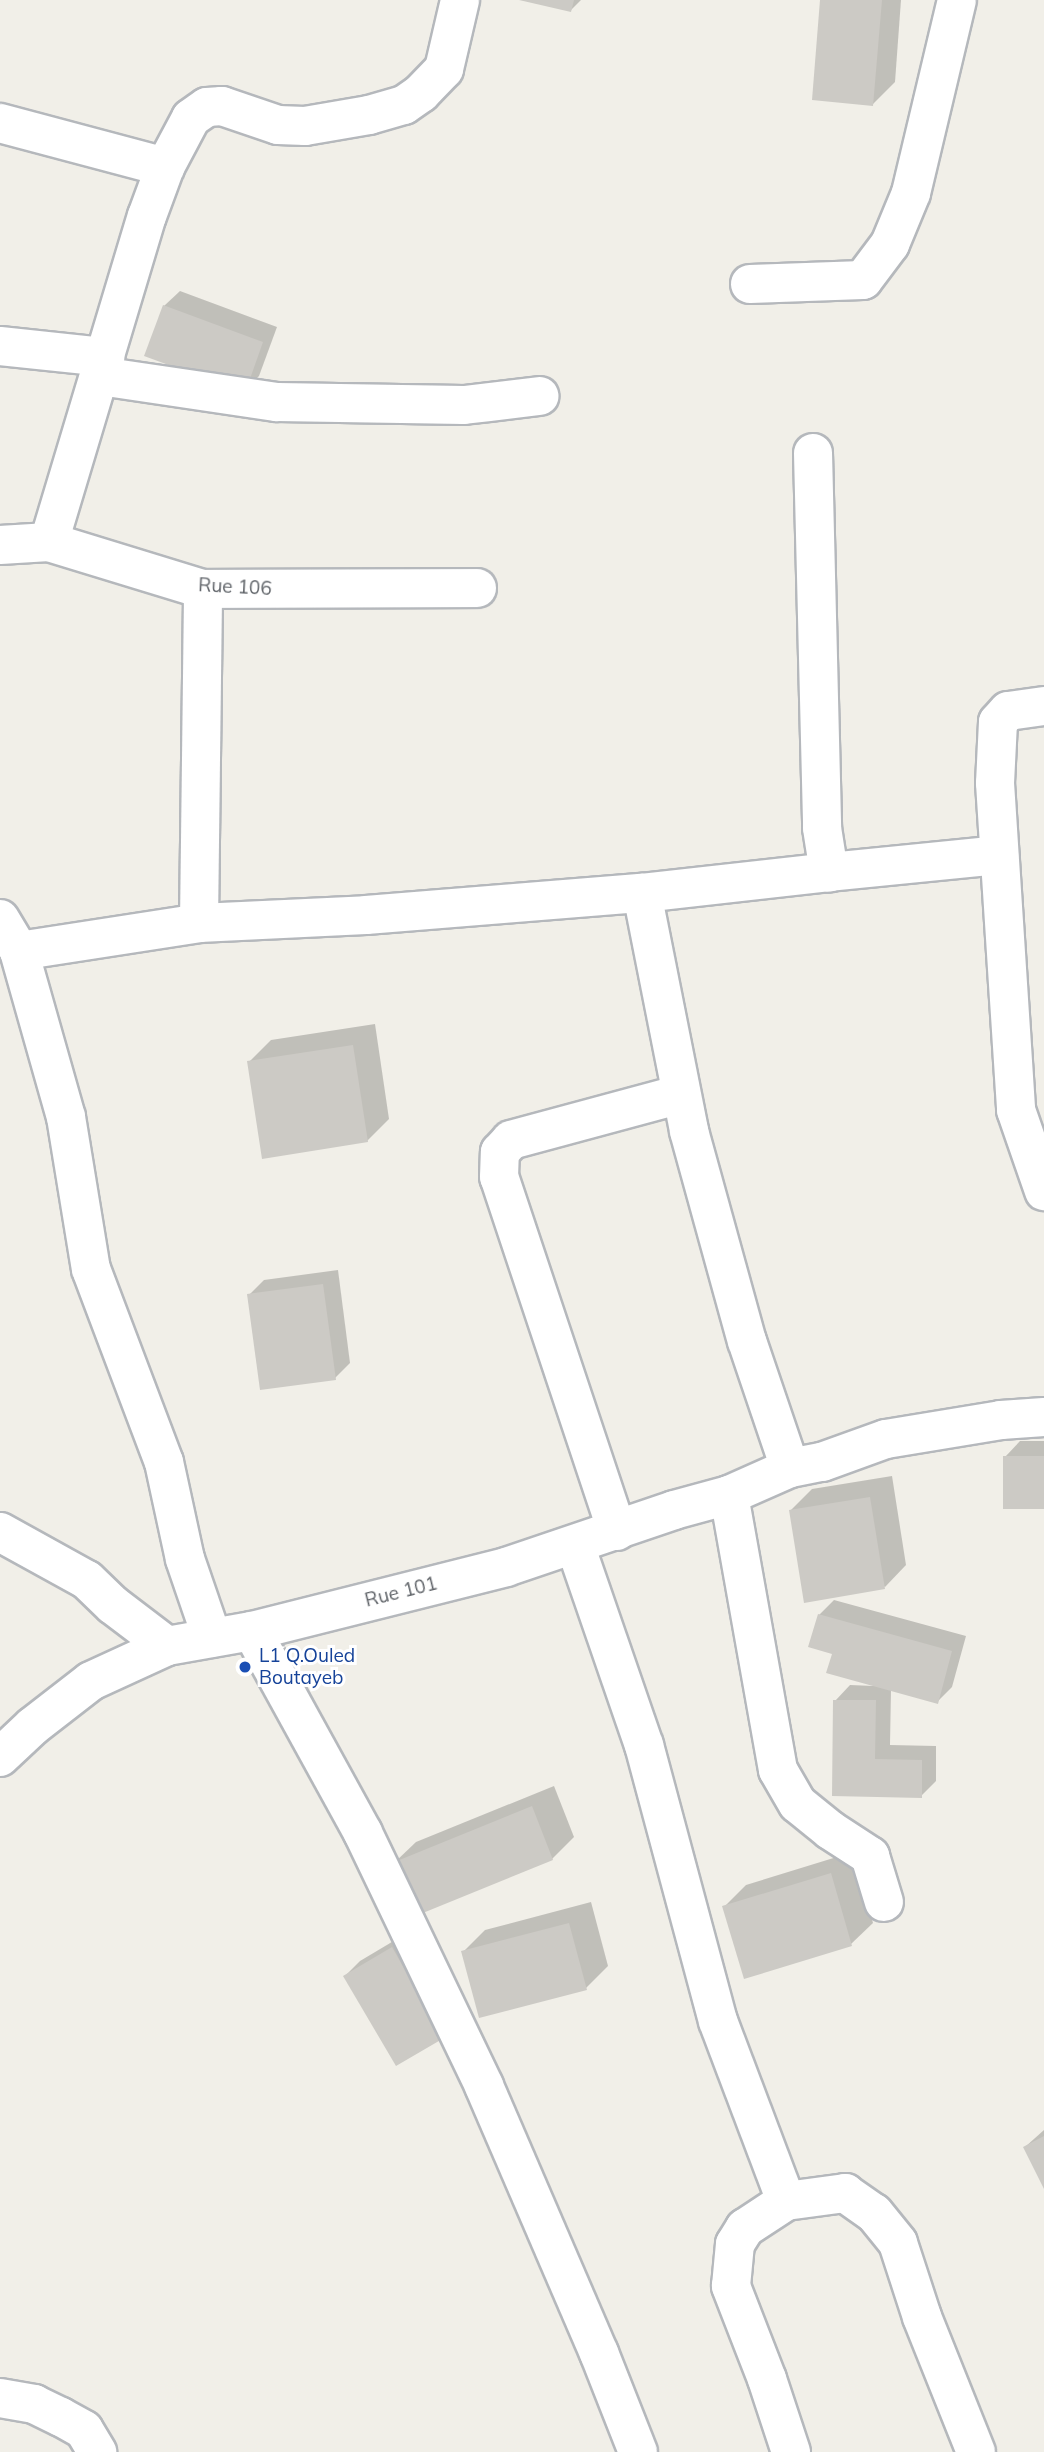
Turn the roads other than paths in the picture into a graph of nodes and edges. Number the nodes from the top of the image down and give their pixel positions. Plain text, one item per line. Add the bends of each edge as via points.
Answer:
1 (460, 0) edge
2 (957, 0) edge
3 (0, 123) edge
4 (165, 167) junction
5 (750, 284) dead end
6 (0, 346) edge
7 (103, 367) junction
8 (539, 396) dead end
9 (813, 453) dead end
10 (49, 542) junction
11 (0, 545) edge
12 (477, 588) dead end
13 (203, 589) junction
14 (1044, 706) edge
15 (999, 855) junction
16 (829, 872) junction
17 (642, 893) junction
18 (0, 919) edge
19 (199, 923) junction
20 (19, 951) junction
21 (681, 1094) junction
22 (1044, 1191) edge
23 (1044, 1418) edge
24 (806, 1465) junction
25 (729, 1495) junction
26 (617, 1531) junction
27 (0, 1532) edge
28 (575, 1545) junction
29 (252, 1631) junction
30 (212, 1638) junction
31 (167, 1646) junction
32 (0, 1757) edge
33 (884, 1902) dead end
34 (786, 2201) junction
35 (0, 2398) edge
36 (97, 2452) edge
37 (638, 2452) edge
38 (791, 2452) edge
39 (976, 2452) edge

1 - 4 street via 444,69 404,105 305,126 278,125 222,106 206,107 191,118
2 - 5 street via 911,194 890,244 863,280
3 - 4 street
4 - 7 street
6 - 7 street
7 - 8 street via 277,402 464,405
7 - 10 street
9 - 16 street via 822,828
10 - 11 street, Rue 106
10 - 13 street, Rue 106
12 - 13 street, Rue 106
13 - 19 street
14 - 15 street via 1008,711 998,722
15 - 16 street
15 - 22 street via 1016,1110
16 - 17 street
17 - 19 street
17 - 21 street
18 - 20 street
19 - 20 street
20 - 30 street via 66,1117 91,1269 163,1462 185,1559
21 - 24 street via 747,1341
21 - 26 street via 511,1140 500,1152 499,1177
23 - 24 street, Rue 101 via 1001,1420 886,1440
24 - 25 street, Rue 101
25 - 26 street, Rue 101
25 - 33 street via 778,1770 798,1804 870,1856
26 - 28 street, Rue 101
27 - 31 street via 87,1580
28 - 29 street, Rue 101 via 506,1567
28 - 34 street via 644,1745 718,2021
29 - 30 street, Rue 101
29 - 37 street via 363,1833 478,2074
30 - 31 street, Rue 101
31 - 32 street, Rue 101 via 91,1681
34 - 38 street via 745,2228 734,2244 731,2286
34 - 39 street via 845,2193 874,2213 898,2243
35 - 36 street via 34,2404 61,2417 84,2430

